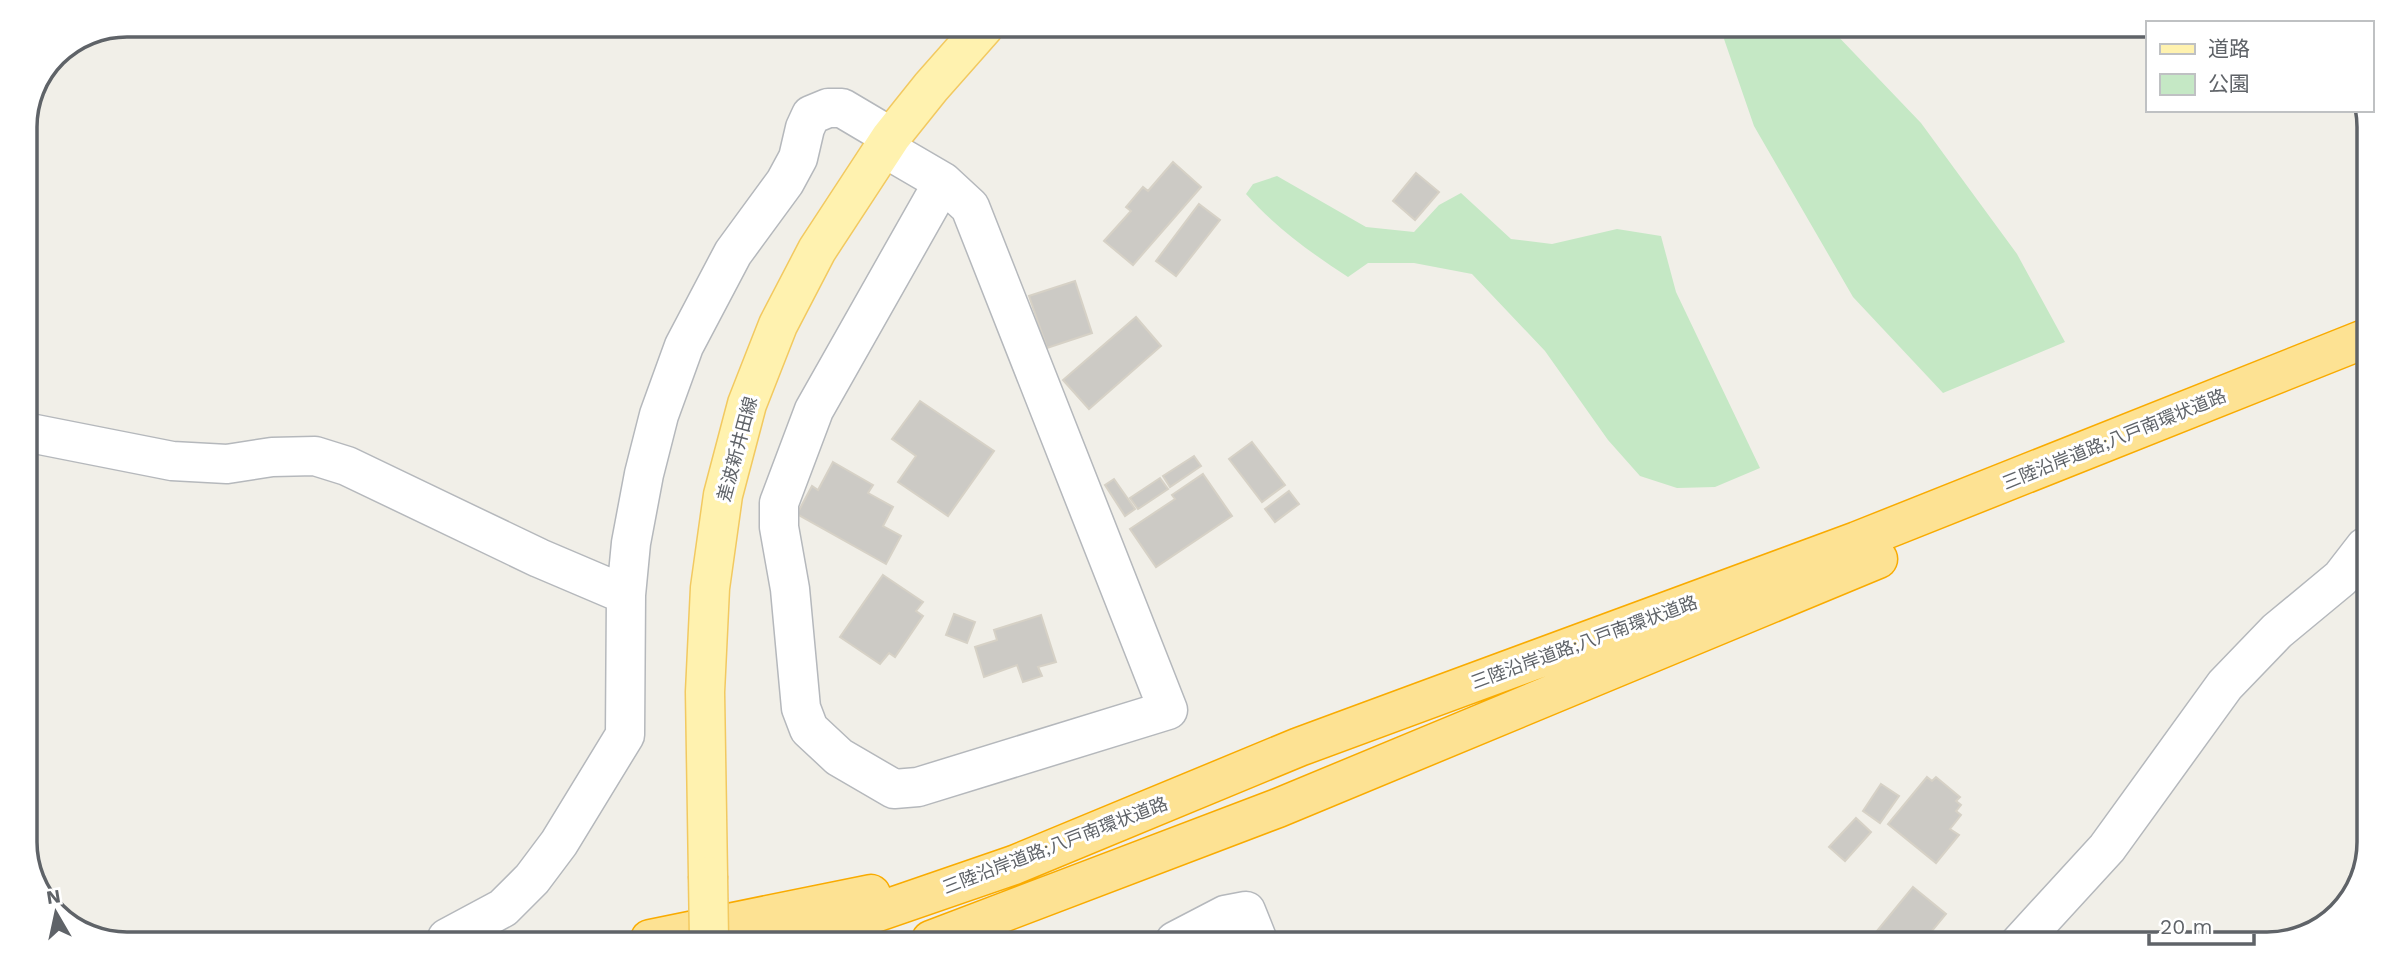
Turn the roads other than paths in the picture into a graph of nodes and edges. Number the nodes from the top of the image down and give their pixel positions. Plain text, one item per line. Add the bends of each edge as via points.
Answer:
1 (976, 37) edge
2 (887, 142) junction
3 (943, 183) junction
4 (2357, 342) edge
5 (2357, 347) edge
6 (37, 434) edge
7 (2357, 557) edge
8 (626, 595) junction
9 (1278, 808) junction
10 (1014, 865) junction
11 (458, 932) edge
12 (684, 932) edge
13 (709, 932) edge
14 (819, 932) edge
15 (952, 932) edge
16 (1007, 932) edge
17 (1192, 932) edge
18 (1254, 932) edge
19 (2030, 932) edge

1 - 2 main road, 差波新井田線
2 - 3 street
2 - 8 street via 842,108 811,115 785,182 733,253 684,345 644,474
2 - 13 main road, 差波新井田線, bridge via 817,250 778,325 747,404 723,495 710,588 705,679
3 - 3 street via 814,410 779,503 801,708 809,729 839,757 894,789 918,787 1168,710 970,207
4 - 10 highway, 三陸沿岸道路;八戸南環状道路 via 1857,541 1299,747
5 - 9 highway, 三陸沿岸道路;八戸南環状道路 via 1844,573
6 - 8 street via 172,461 227,464 315,456 347,466
7 - 19 street via 2341,578 2277,631 2225,685 2107,848
8 - 11 street via 625,735 532,879 503,908
9 - 15 highway, 三陸沿岸道路;八戸南環状道路
9 - 16 highway
10 - 12 highway
10 - 14 highway, 三陸沿岸道路;八戸南環状道路
17 - 18 street via 1225,915 1246,911

